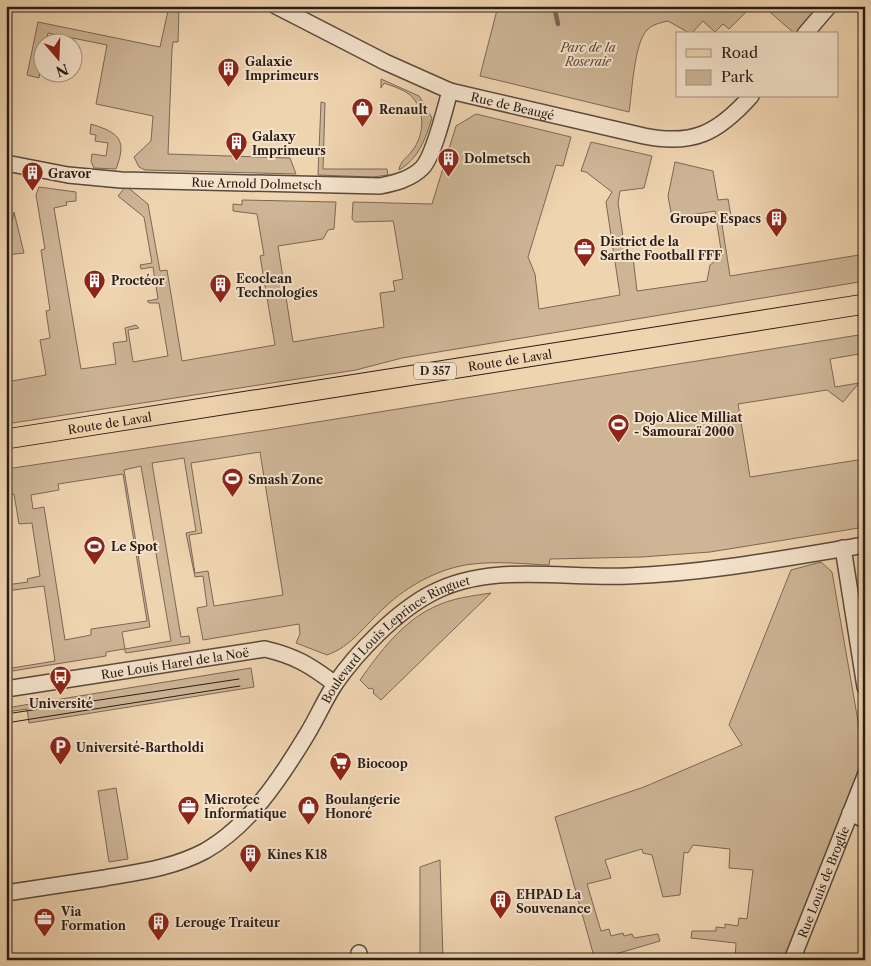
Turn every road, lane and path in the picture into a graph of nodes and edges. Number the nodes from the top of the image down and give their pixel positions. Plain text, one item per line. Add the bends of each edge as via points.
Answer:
1 (276, 6) edge
2 (828, 6) edge
3 (807, 32) edge
4 (450, 91) junction
5 (748, 98) edge
6 (6, 163) edge
7 (865, 304) edge
8 (6, 439) edge
9 (865, 545) edge
10 (843, 548) junction
11 (335, 684) junction
12 (865, 688) edge
13 (6, 690) edge
14 (865, 776) edge
15 (850, 813) junction
16 (865, 820) edge
17 (6, 893) edge
18 (792, 960) edge

1 - 4 street, Rue de Beaugé
2 - 3 street
4 - 5 street, Rue de Beaugé via 669,141 702,135 732,117
4 - 6 street, Rue Arnold Dolmetsch via 430,155 423,167 397,183 387,185 121,180 68,175
7 - 8 main road, Route de Laval / D 357
9 - 10 street, Boulevard Louis Leprince Ringuet
10 - 11 street, Boulevard Louis Leprince Ringuet via 710,570 627,576 500,575 462,582 435,591 407,606
10 - 12 street
11 - 13 street, Rue Louis Harel de la Noë via 290,654 265,649
11 - 17 street, Boulevard Louis Leprince Ringuet via 306,737 277,779 254,809 218,842 188,859 156,869
14 - 15 street, Rue Louis de Broglie
15 - 16 street
15 - 18 street, Rue Louis de Broglie

